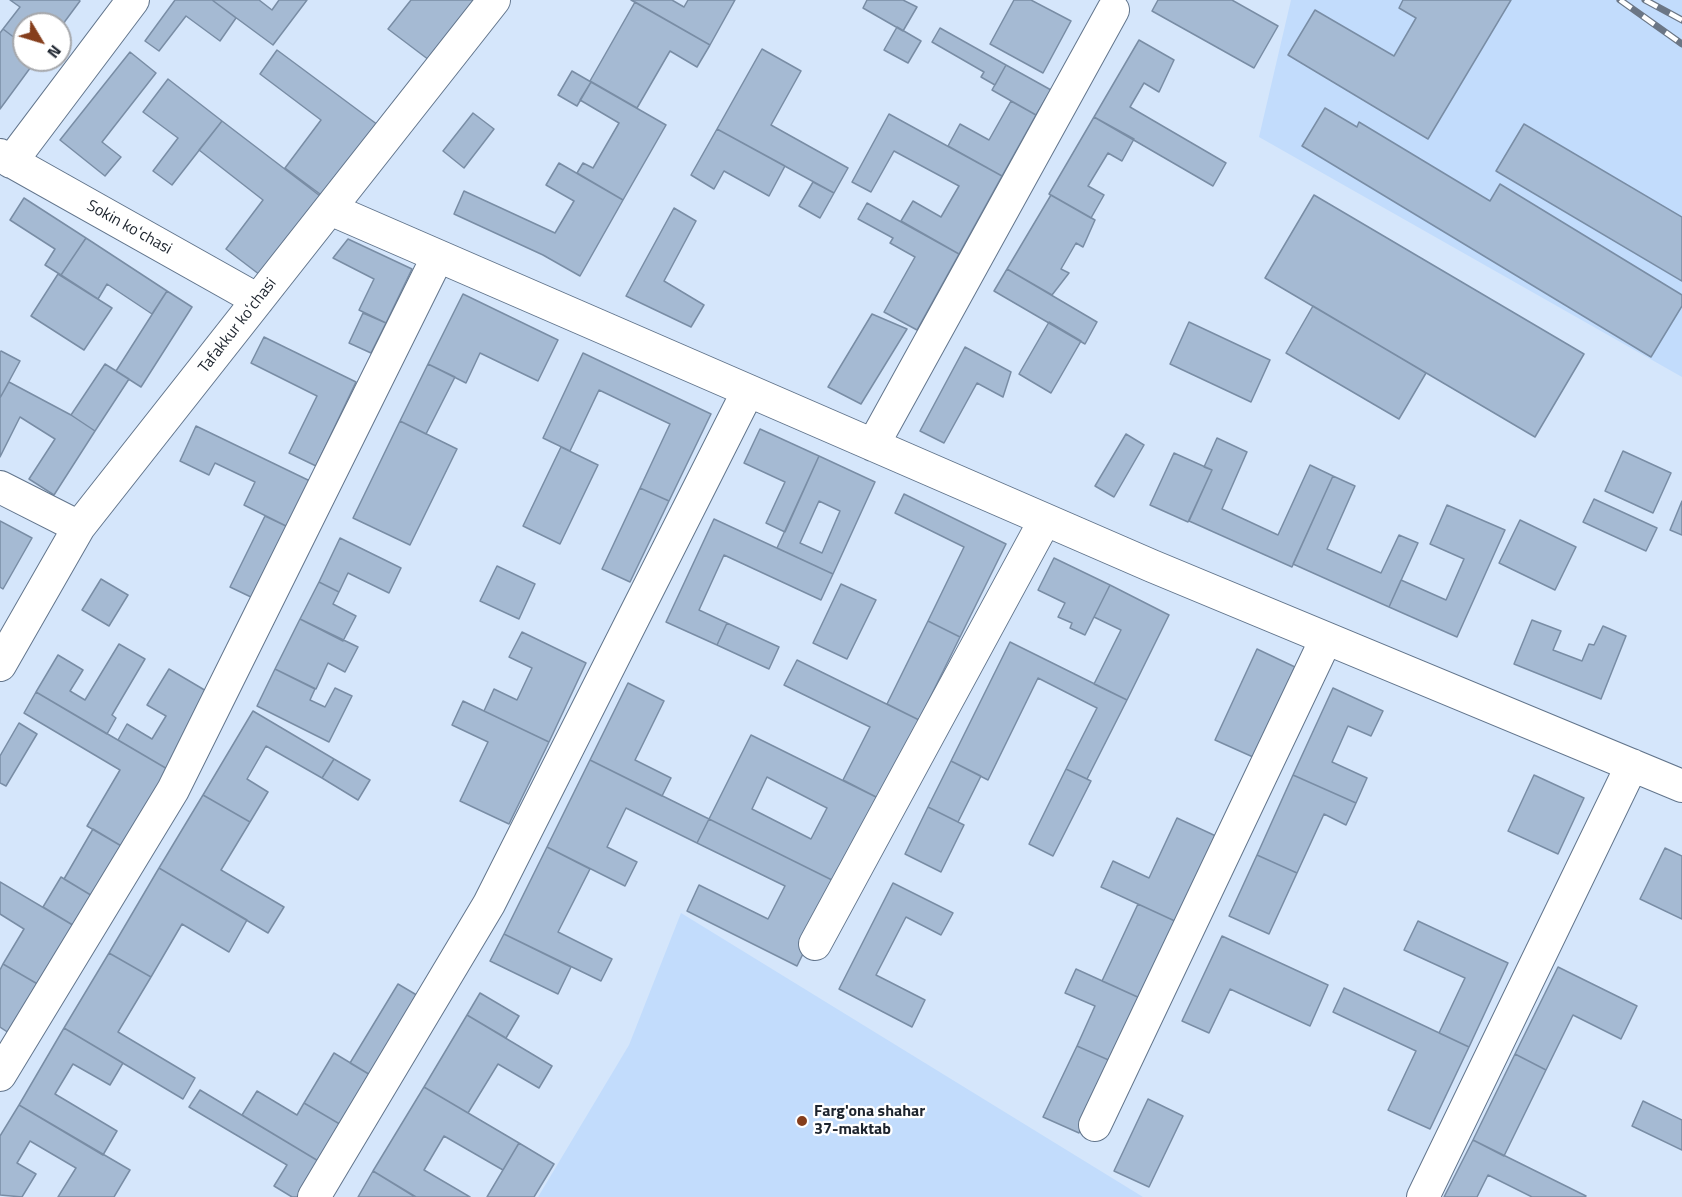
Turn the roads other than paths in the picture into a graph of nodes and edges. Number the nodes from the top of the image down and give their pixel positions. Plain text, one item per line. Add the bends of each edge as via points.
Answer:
1 (133, 0) edge
2 (494, 0) edge
3 (1113, 10) dead end
4 (6, 158) edge
5 (330, 209) junction
6 (438, 256) junction
7 (258, 300) junction
8 (748, 391) junction
9 (873, 445) junction
10 (0, 487) edge
11 (1045, 520) junction
12 (79, 527) junction
13 (1326, 639) junction
14 (0, 665) edge
15 (1632, 765) junction
16 (1682, 786) edge
17 (815, 944) dead end
18 (0, 1075) edge
19 (1095, 1125) dead end
20 (314, 1197) edge
21 (1423, 1197) edge

1 - 4 street
2 - 5 street, Tafakkur koʻchasi
3 - 9 street
4 - 7 street, Sokin koʻchasi
5 - 6 street
5 - 7 street, Tafakkur koʻchasi
6 - 8 street
6 - 18 street via 173,790
7 - 12 street, Tafakkur koʻchasi
8 - 9 street
8 - 20 street via 489,904
9 - 11 street
10 - 12 street
11 - 13 street
11 - 17 street
12 - 14 street, Tafakkur koʻchasi
13 - 15 street
13 - 19 street
15 - 16 street
15 - 21 street

